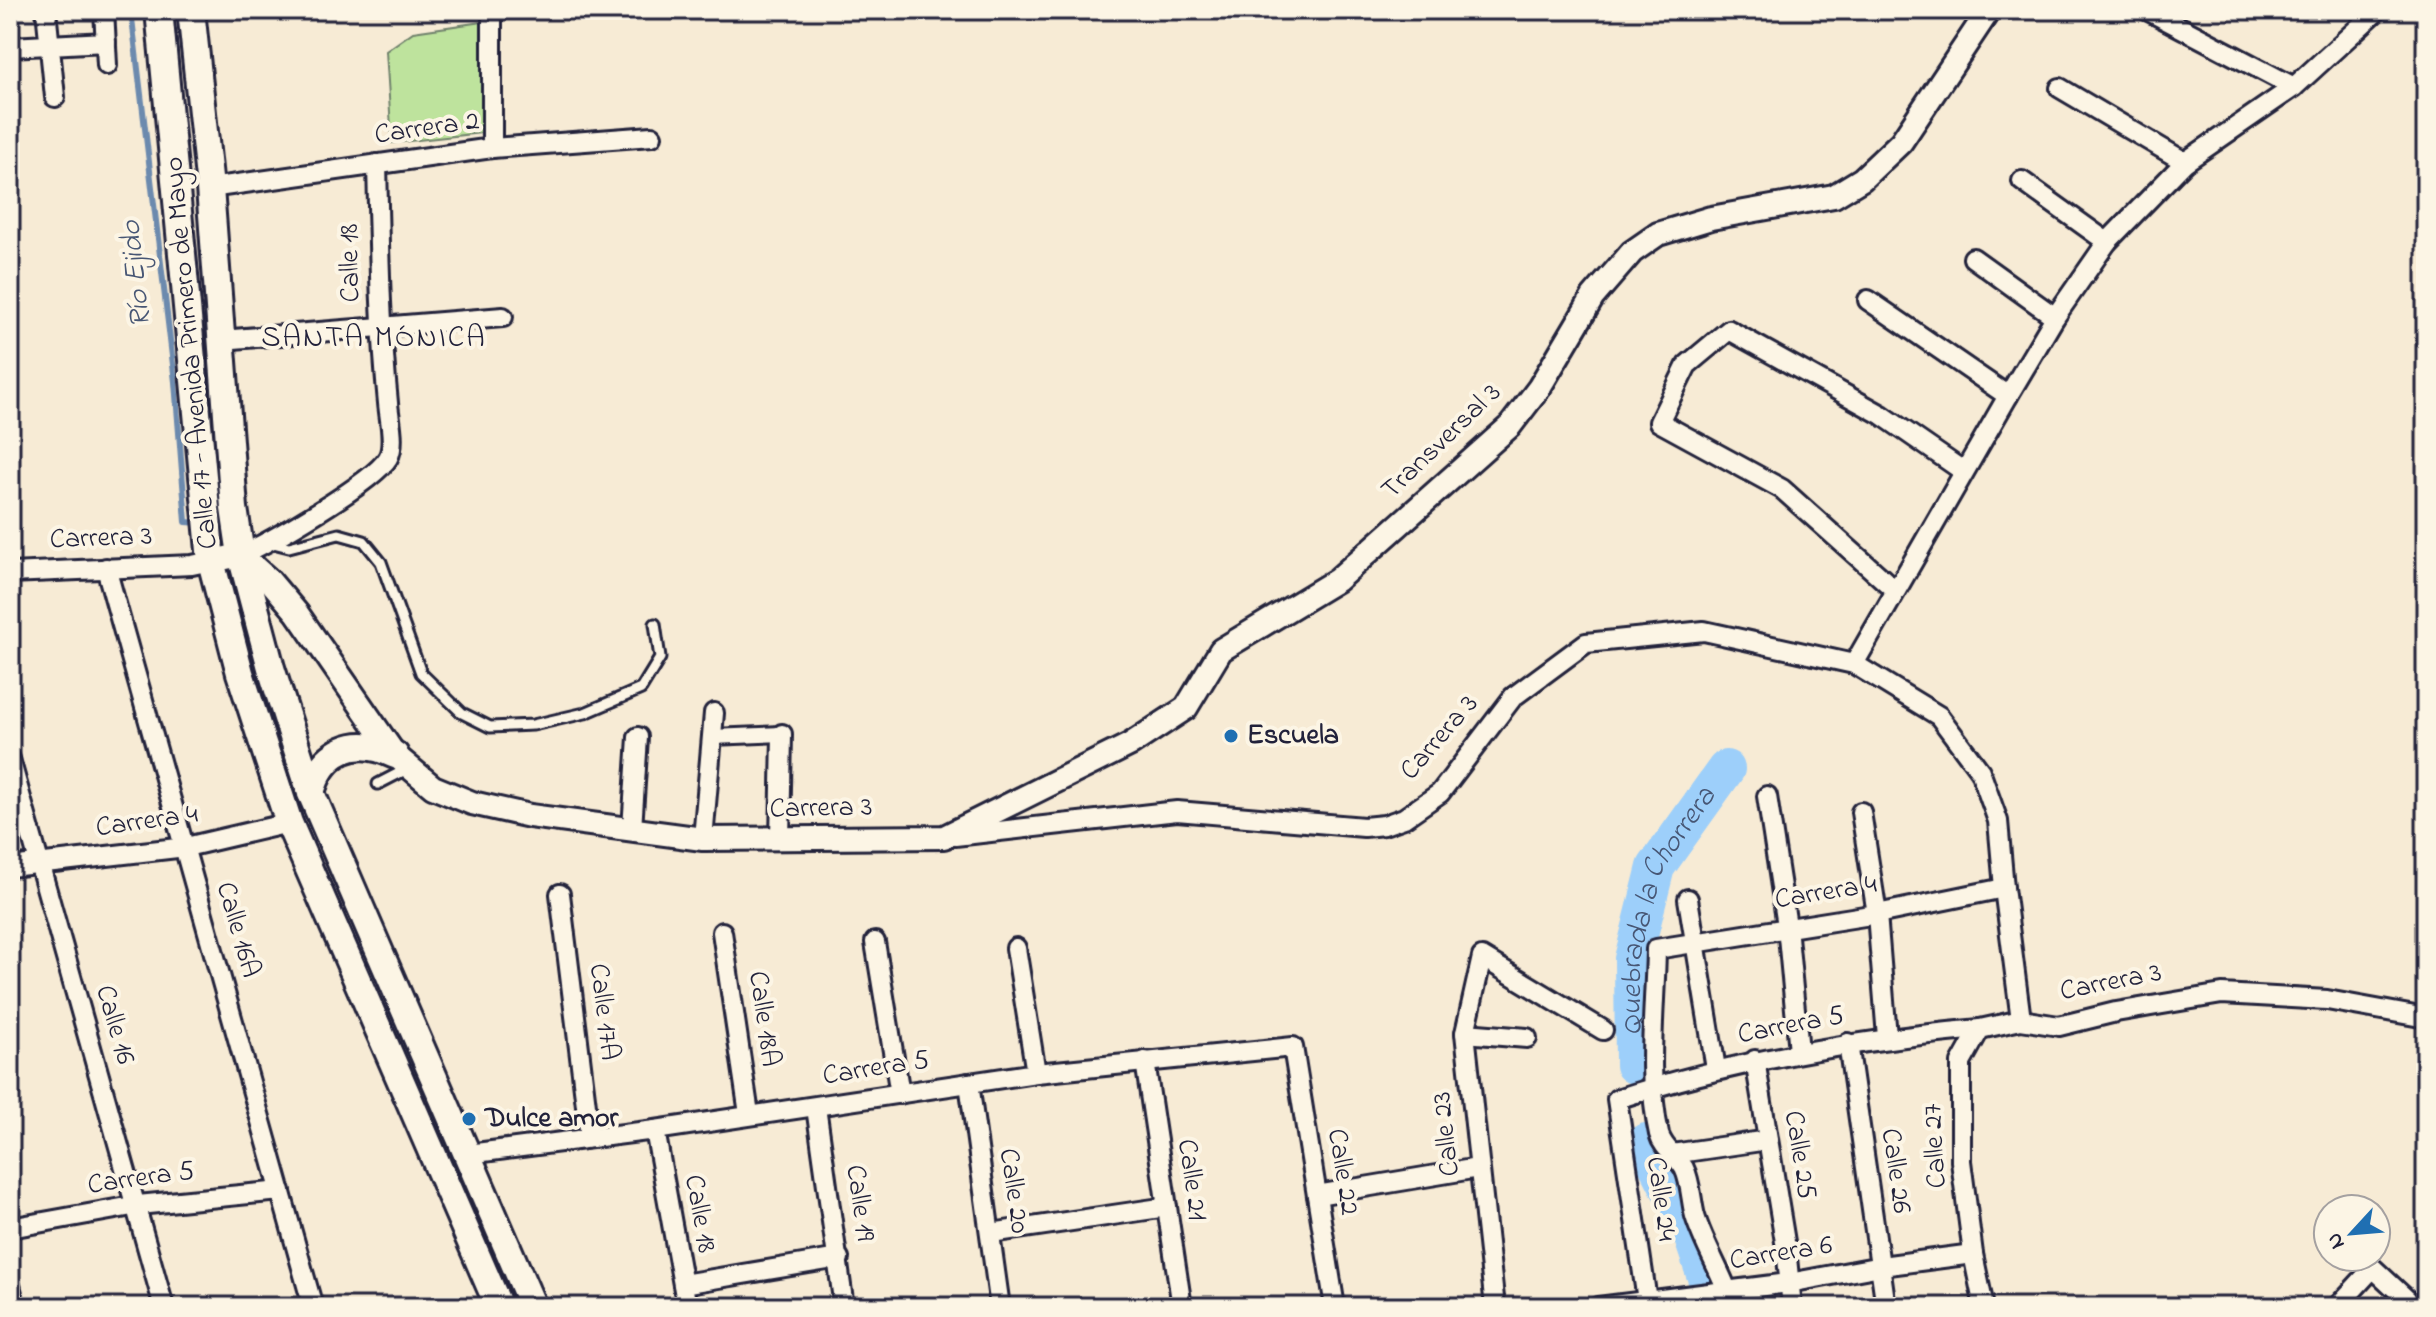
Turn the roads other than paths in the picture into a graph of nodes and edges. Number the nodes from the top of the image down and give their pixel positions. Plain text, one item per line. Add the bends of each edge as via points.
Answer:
1 (46, 10) edge
2 (104, 10) edge
3 (159, 10) edge
4 (191, 10) edge
5 (197, 10) edge
6 (492, 10) edge
7 (1989, 10) edge
8 (2147, 10) edge
9 (2374, 11) edge
10 (106, 42) junction
11 (51, 44) junction
12 (10, 47) edge
13 (107, 65) dead end
14 (2294, 87) junction
15 (2060, 88) dead end
16 (55, 97) dead end
17 (652, 136) dead end
18 (492, 148) junction
19 (2185, 162) junction
20 (377, 164) junction
21 (2022, 181) dead end
22 (210, 188) junction
23 (2107, 242) junction
24 (1973, 258) dead end
25 (1868, 300) dead end
26 (503, 317) dead end
27 (2055, 317) junction
28 (381, 327) junction
29 (221, 340) junction
30 (2008, 396) junction
31 (390, 456) joint
32 (1963, 471) junction
33 (269, 542) junction
34 (241, 555) junction
35 (202, 563) junction
36 (106, 568) junction
37 (10, 573) edge
38 (1895, 590) junction
39 (655, 624) dead end
40 (1854, 664) junction
41 (714, 713) dead end
42 (782, 734) joint
43 (638, 737) dead end
44 (712, 737) junction
45 (10, 759) edge
46 (402, 761) junction
47 (378, 784) dead end
48 (1767, 796) dead end
49 (320, 806) junction
50 (1861, 812) dead end
51 (283, 824) junction
52 (632, 829) junction
53 (944, 837) junction
54 (703, 839) junction
55 (780, 840) junction
56 (186, 847) junction
57 (38, 864) junction
58 (10, 867) edge
59 (2004, 888) junction
60 (560, 894) dead end
61 (1688, 899) dead end
62 (1877, 914) junction
63 (1787, 926) junction
64 (722, 932) dead end
65 (875, 942) dead end
66 (1695, 942) junction
67 (1016, 948) dead end
68 (2426, 1018) edge
69 (2021, 1020) junction
70 (1980, 1029) junction
71 (1603, 1030) dead end
72 (1465, 1033) junction
73 (1887, 1037) junction
74 (1527, 1038) dead end
75 (1848, 1043) junction
76 (1293, 1047) joint
77 (1799, 1051) junction
78 (1755, 1060) junction
79 (1145, 1061) junction
80 (1716, 1069) junction
81 (1036, 1073) junction
82 (969, 1083) junction
83 (1654, 1087) junction
84 (900, 1094) junction
85 (1617, 1099) joint
86 (816, 1107) junction
87 (749, 1114) junction
88 (655, 1130) junction
89 (590, 1138) junction
90 (1768, 1140) junction
91 (468, 1154) junction
92 (1672, 1154) junction
93 (1478, 1168) junction
94 (281, 1191) junction
95 (1317, 1195) junction
96 (138, 1205) junction
97 (1167, 1207) junction
98 (10, 1228) edge
99 (991, 1233) junction
100 (1973, 1254) junction
101 (839, 1258) junction
102 (1881, 1266) junction
103 (1789, 1283) junction
104 (683, 1284) junction
105 (10, 1285) edge
106 (1728, 1296) edge
107 (1647, 1304) edge
108 (15, 1307) edge
109 (164, 1307) edge
110 (313, 1307) edge
111 (499, 1307) edge
112 (533, 1307) edge
113 (687, 1307) edge
114 (844, 1307) edge
115 (1000, 1307) edge
116 (1182, 1307) edge
117 (1335, 1307) edge
118 (1495, 1307) edge
119 (1598, 1307) edge
120 (1792, 1307) edge
121 (1886, 1307) edge
122 (1984, 1307) edge
123 (2337, 1307) edge
124 (2415, 1307) edge

1 - 11 street
2 - 10 street
3 - 35 main road, Calle 17 - Avenida Primero de Mayo
4 - 5 lane
4 - 22 main road, Calle 17 - Avenida Primero de Mayo
6 - 18 street
7 - 53 street, Transversal 3 via 1901,142 1862,179 1834,196 1711,218 1658,234 1632,252 1593,297 1510,426 1337,580 1221,650 1186,708 1131,744
8 - 14 street
9 - 14 street
10 - 11 street
10 - 13 street
11 - 12 street
11 - 16 street
14 - 19 street
15 - 19 street
17 - 18 street, Carrera 2
18 - 20 street, Carrera 2
19 - 23 street
20 - 22 street, Carrera 2
20 - 28 street, Calle 18
21 - 23 street
22 - 29 main road, Calle 17 - Avenida Primero de Mayo
23 - 27 street
24 - 27 street
25 - 30 street
26 - 28 street
27 - 30 street
28 - 29 street
28 - 31 street, Calle 18
29 - 34 main road, Calle 17 - Avenida Primero de Mayo
30 - 32 street
31 - 33 street, Carrera 3 via 374,474
32 - 38 street
32 - 38 street via 1882,415 1729,330 1687,365 1659,422 1782,489
33 - 34 street, Carrera 3
33 - 39 lane via 289,547 339,534 364,541 381,562 421,673 462,713 490,727 533,725 585,713 641,689 660,658
34 - 35 street, Carrera 3
34 - 46 street, Carrera 3 via 297,613
34 - 49 main road, Calle 17 - Avenida Primero de Mayo via 271,668
35 - 36 street, Carrera 3
35 - 51 main road, Calle 17 - Avenida Primero de Mayo
36 - 37 street, Carrera 3
36 - 56 street, Calle 16A
38 - 40 street
40 - 53 street, Carrera 3 via 1704,631 1586,643 1513,697 1440,793 1384,825 1177,811
40 - 59 street, Carrera 3 via 1939,716 1980,771 1998,821
41 - 44 street
42 - 44 street
42 - 55 street
43 - 52 street
44 - 54 street
45 - 57 street, Calle 16
46 - 47 lane
46 - 49 main road via 369,746 342,750 321,767
46 - 52 street, Carrera 3 via 433,787 472,803
48 - 63 street
49 - 91 main road, Calle 17 - Avenida Primero de Mayo
50 - 62 street
51 - 56 street, Carrera 4
51 - 111 main road, Calle 17 - Avenida Primero de Mayo
52 - 54 street, Carrera 3
53 - 55 street, Carrera 3
54 - 55 street, Carrera 3
56 - 57 street, Carrera 4
56 - 94 street, Calle 16A
57 - 58 street, Carrera 4
57 - 96 street, Calle 16
59 - 62 street, Carrera 4
59 - 69 street, Carrera 3
60 - 89 street, Calle 17A
61 - 66 street
62 - 63 street, Carrera 4
62 - 73 street
63 - 66 street, Carrera 4
63 - 77 street
64 - 87 street, Calle 18A
65 - 84 street
66 - 80 street
66 - 83 street, Carrera 4 via 1656,949
67 - 81 street
68 - 69 street, Carrera 3 via 2327,1000 2222,994 2059,1026
69 - 70 street
70 - 73 street, Carrera 5
70 - 100 street, Calle 27 via 1961,1063 1961,1161
71 - 72 street, Calle 23 via 1482,957
72 - 74 street
72 - 93 street, Calle 23
73 - 75 street, Carrera 5
75 - 77 street, Carrera 5
75 - 102 street, Calle 26
76 - 79 street, Carrera 5
76 - 95 street, Calle 22
77 - 78 street, Carrera 5
78 - 80 street, Carrera 5
78 - 90 street, Calle 25
79 - 81 street, Carrera 5
79 - 97 street, Calle 21
80 - 83 street, Carrera 5
81 - 82 street, Carrera 5
82 - 84 street, Carrera 5
82 - 99 street, Calle 20
83 - 85 street, Carrera 5
83 - 92 street via 1659,1133
84 - 86 street, Carrera 5
85 - 107 street, Calle 24
86 - 87 street, Carrera 5
86 - 101 street, Calle 19
87 - 88 street, Carrera 5
88 - 89 street, Carrera 5
88 - 104 street, Calle 18
89 - 91 street, Carrera 5
90 - 92 street
90 - 103 street, Calle 25
91 - 112 main road, Calle 17 - Avenida Primero de Mayo
92 - 106 street via 1684,1170 1696,1217
93 - 95 street
93 - 118 street, Calle 23
94 - 96 street, Carrera 5
94 - 110 street, Calle 16A
95 - 117 street, Calle 22
96 - 98 street, Carrera 5
96 - 109 street, Calle 16
97 - 99 street
97 - 116 street, Calle 21
99 - 115 street, Calle 20
100 - 102 street, Carrera 6
100 - 122 street, Calle 27
101 - 104 street
101 - 114 street, Calle 19
102 - 103 street, Carrera 6
102 - 121 street, Calle 26
103 - 106 street, Carrera 6
103 - 120 street, Calle 25
104 - 113 street, Calle 18
105 - 108 street
106 - 107 street, Carrera 6 via 1692,1295
107 - 119 street, Carrera 6
123 - 124 street via 2373,1268

